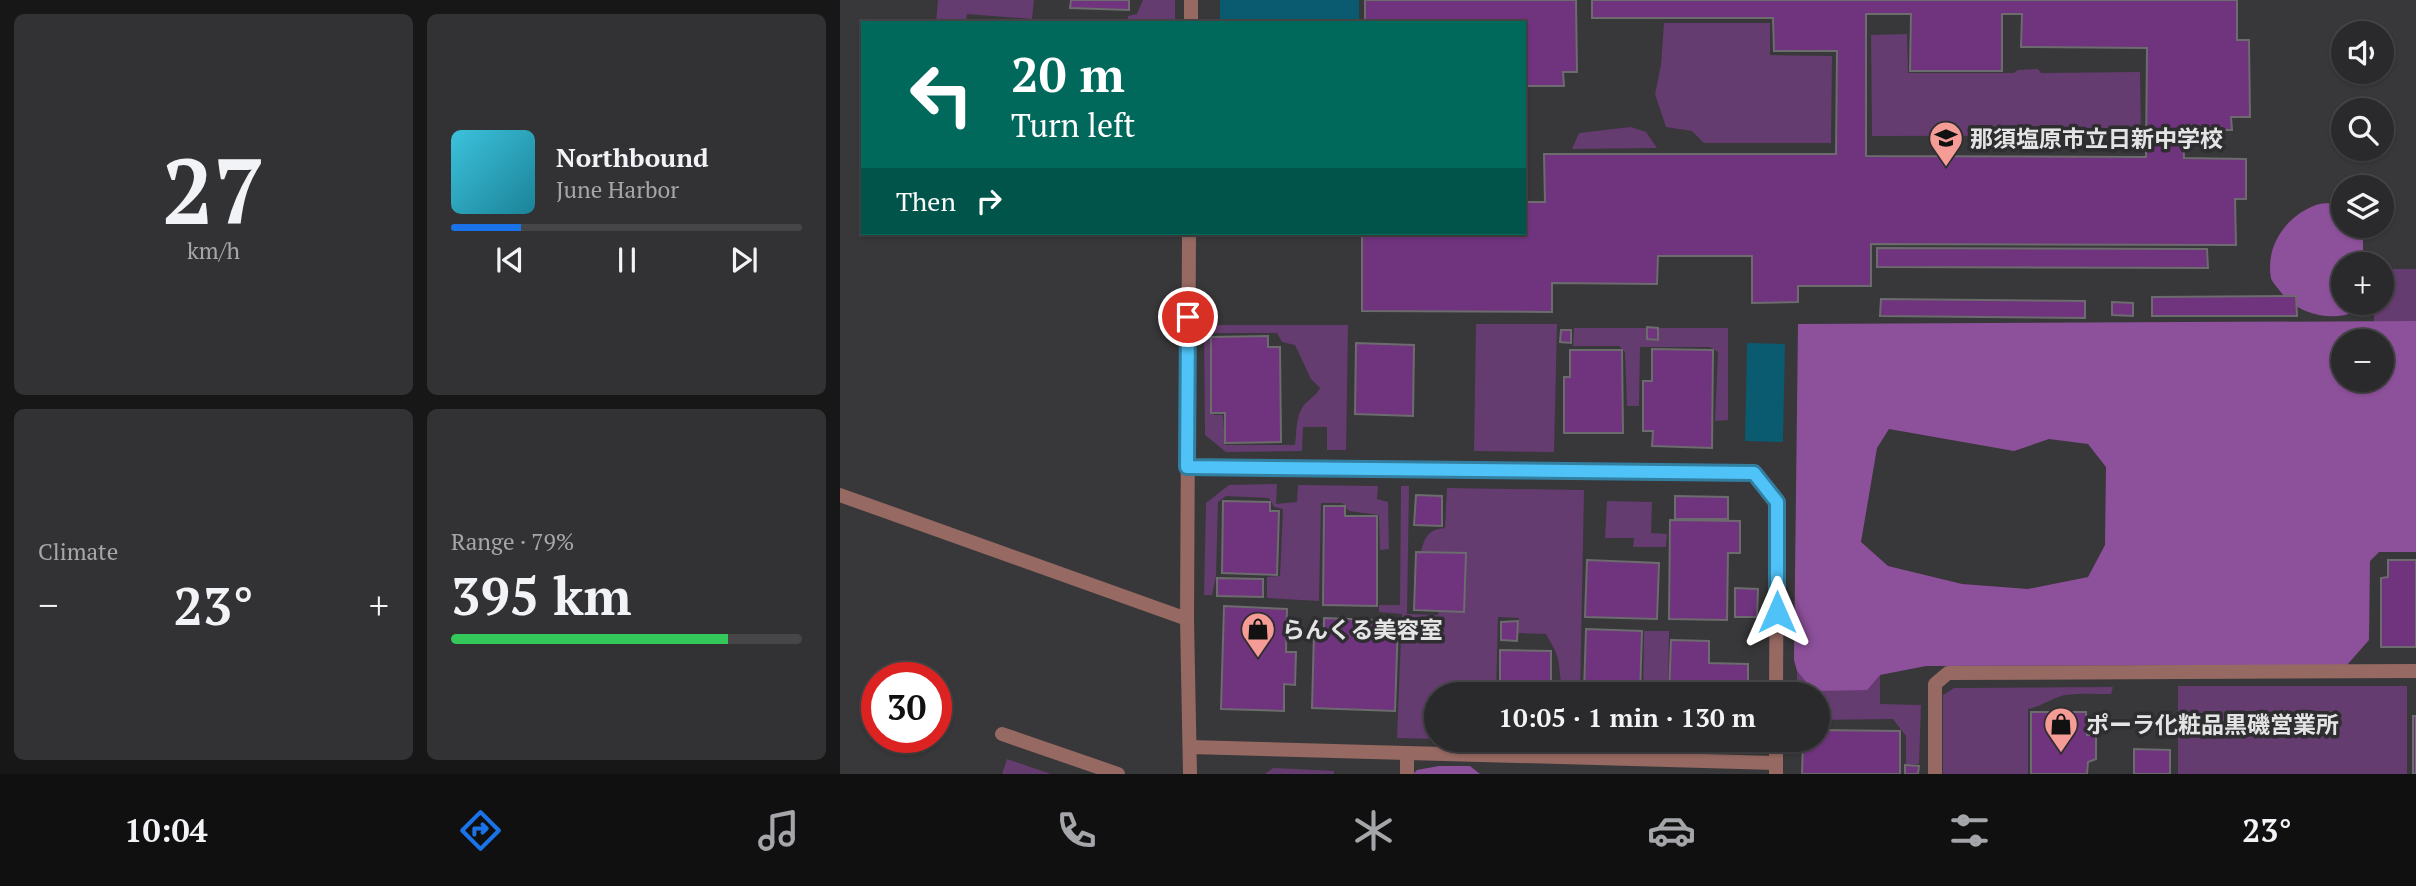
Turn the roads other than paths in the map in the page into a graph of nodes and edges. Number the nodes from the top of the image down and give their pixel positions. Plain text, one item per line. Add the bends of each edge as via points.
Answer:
1 (1191, 0) edge
2 (1191, 21) edge
3 (1189, 235) edge
4 (1187, 467) junction
5 (840, 495) edge
6 (1187, 619) junction
7 (2416, 671) edge
8 (1776, 682) edge
9 (1002, 734) dead end
10 (1190, 747) junction
11 (1408, 753) junction
12 (1776, 769) edge
13 (1118, 774) edge
14 (1191, 774) edge
15 (1407, 774) edge
16 (1935, 774) edge

1 - 2 street
3 - 4 street
4 - 6 street
4 - 8 street via 1754,473 1777,502
5 - 6 street
6 - 10 street
7 - 16 street via 1948,673 1935,684
9 - 13 street
10 - 11 street
10 - 14 street
11 - 12 street
11 - 15 street

